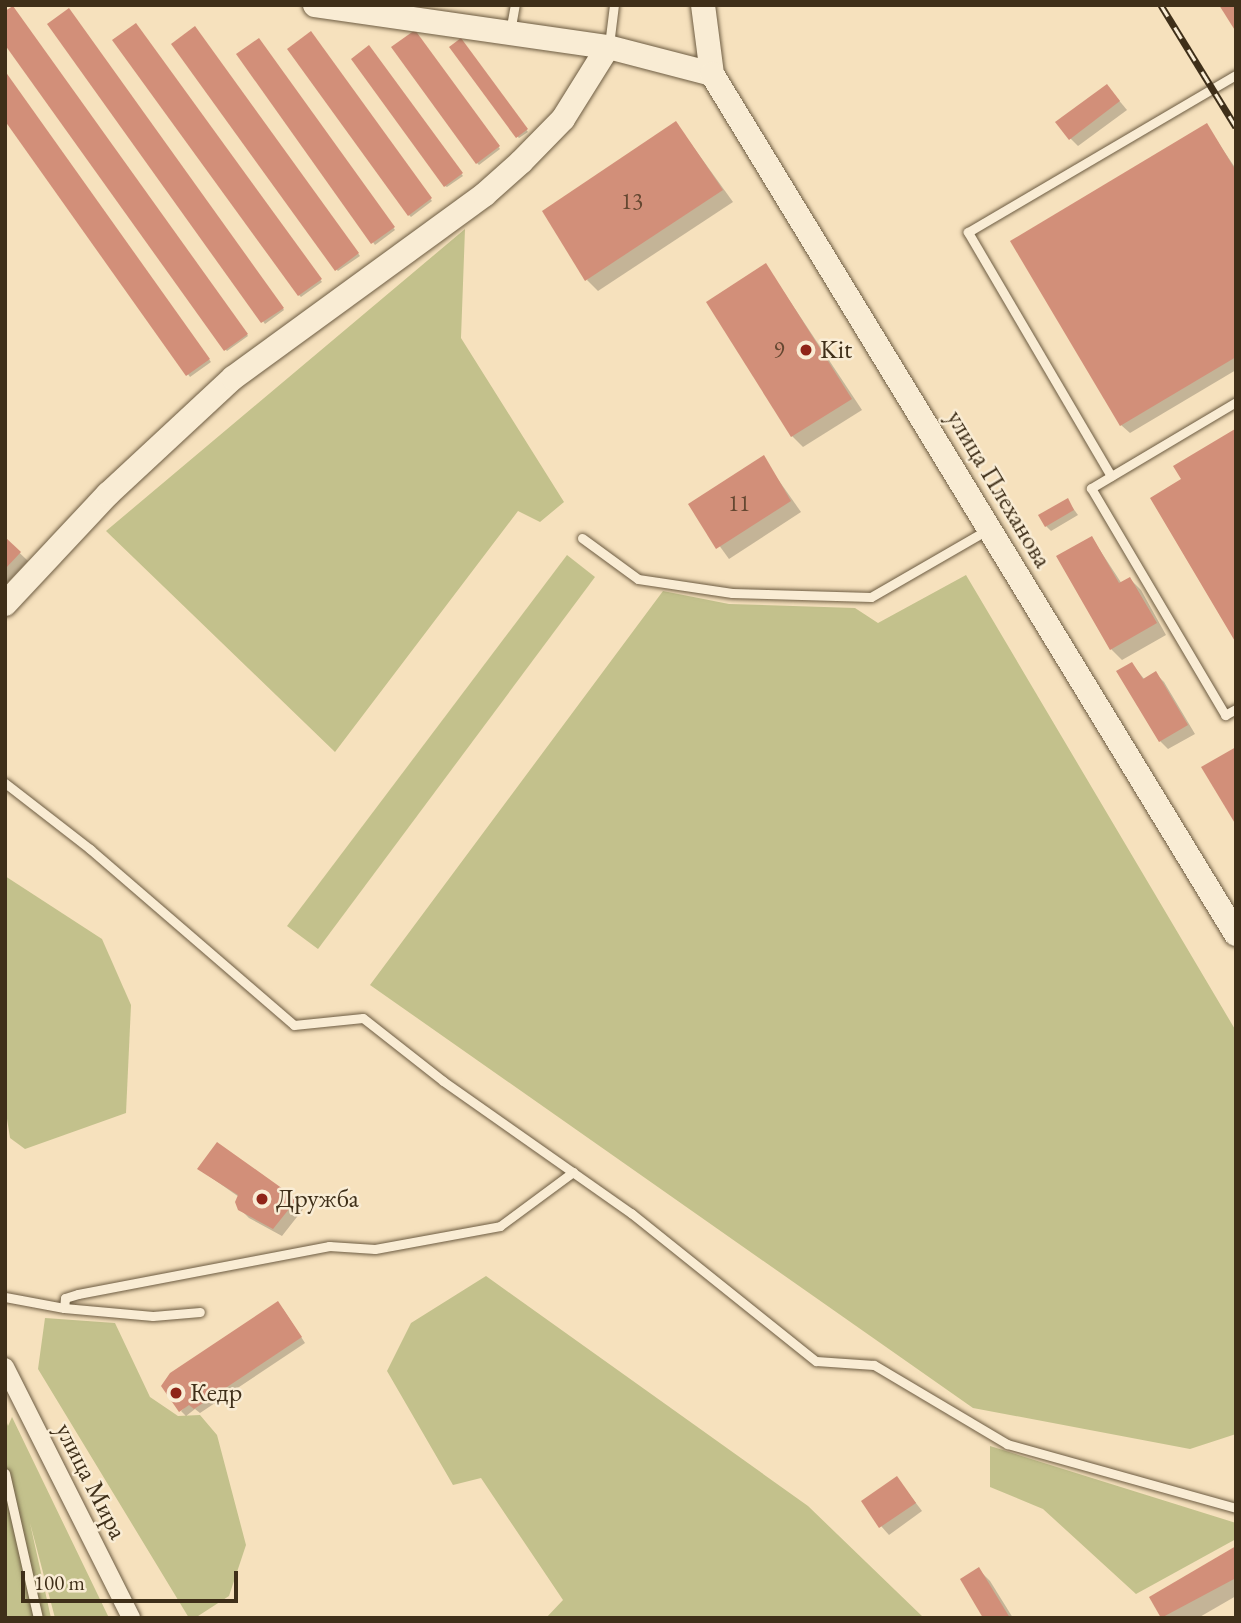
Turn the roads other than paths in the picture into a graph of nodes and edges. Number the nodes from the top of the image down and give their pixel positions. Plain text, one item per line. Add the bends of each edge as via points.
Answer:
1 (315, 5) edge
2 (514, 5) edge
3 (614, 5) edge
4 (703, 5) edge
5 (510, 34) junction
6 (608, 47) junction
7 (712, 74) junction
8 (1236, 75) edge
9 (1236, 402) edge
10 (1111, 476) junction
11 (989, 529) junction
12 (582, 538) dead end
13 (5, 604) edge
14 (1236, 709) edge
15 (5, 783) edge
16 (1236, 934) edge
17 (573, 1172) junction
18 (5, 1297) edge
19 (64, 1308) junction
20 (200, 1312) dead end
21 (5, 1367) edge
22 (5, 1473) edge
23 (1236, 1507) edge
24 (38, 1618) edge
25 (131, 1618) edge

1 - 5 street
2 - 5 lane
3 - 6 lane
4 - 7 street, улица Плеханова
5 - 6 street
6 - 7 street
6 - 13 street via 563,119 521,162 484,195 233,378 108,494
7 - 11 street, улица Плеханова
8 - 10 lane via 968,232
9 - 10 lane
10 - 14 lane via 1091,488 1225,715
11 - 12 lane via 872,597 732,593 638,579
11 - 16 street, улица Плеханова
15 - 17 lane via 90,849 294,1025 363,1018
17 - 19 lane via 499,1227 375,1249 329,1246 78,1294 65,1298
17 - 23 lane via 816,1361 874,1365 1007,1444
18 - 19 lane
19 - 20 lane via 153,1316
21 - 25 street, улица Мира
22 - 24 lane

